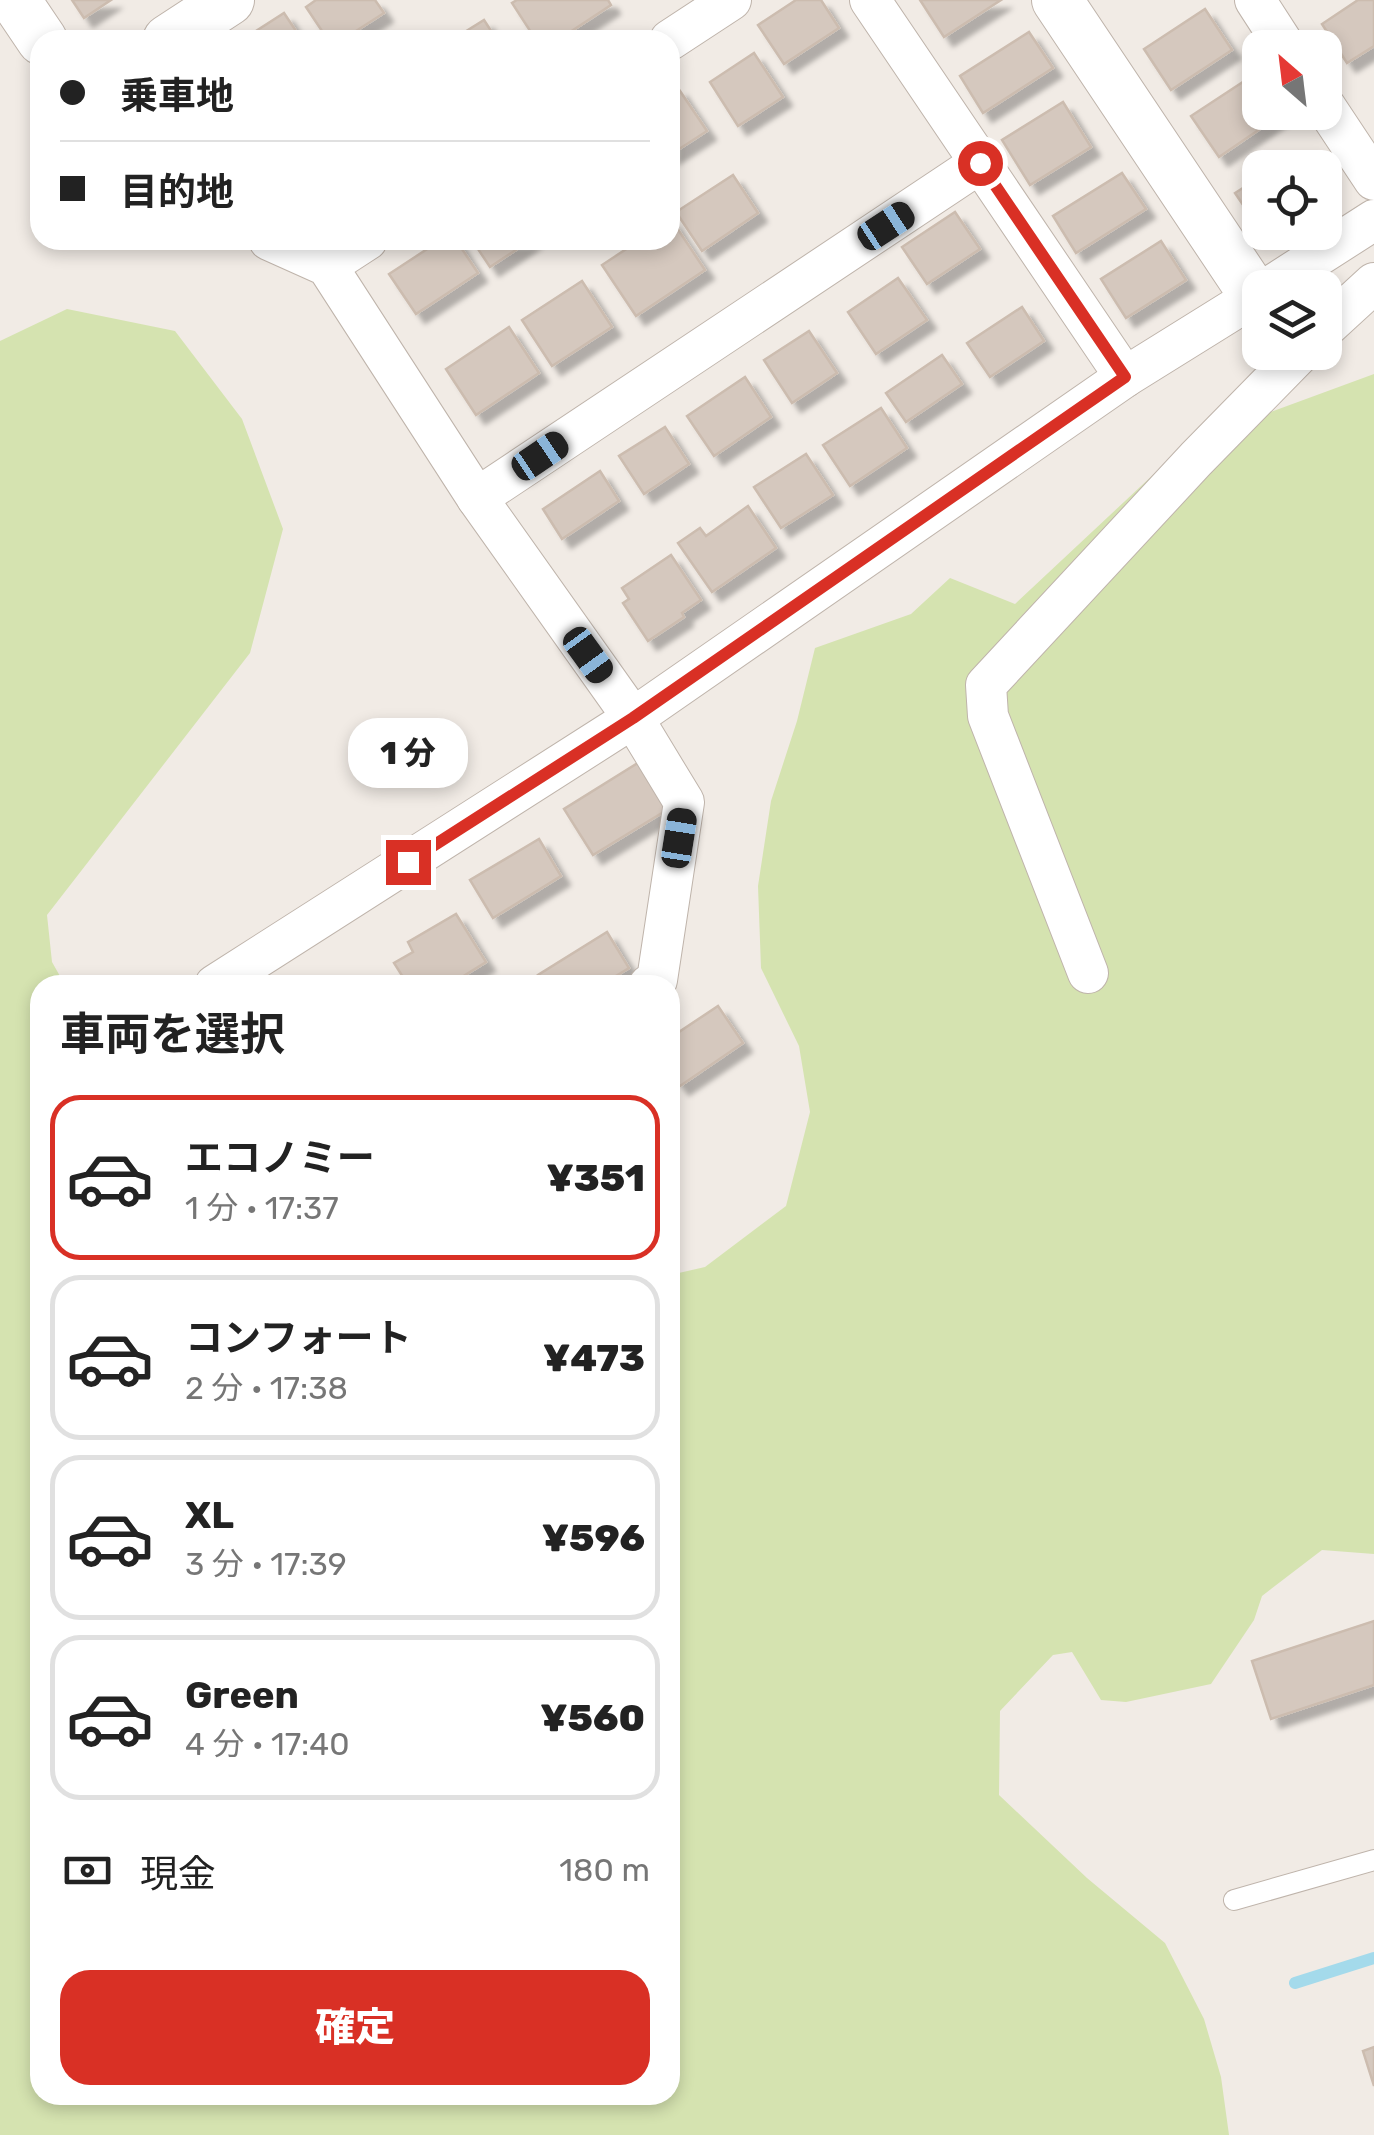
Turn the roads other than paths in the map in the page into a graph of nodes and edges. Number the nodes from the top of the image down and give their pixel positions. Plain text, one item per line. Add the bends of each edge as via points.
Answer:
1 (15, 0) edge
2 (229, 0) edge
3 (731, 0) edge
4 (870, 0) edge
5 (1057, 0) edge
6 (1255, 0) edge
7 (35, 30) edge
8 (183, 30) edge
9 (1274, 30) edge
10 (680, 33) edge
11 (1341, 130) edge
12 (980, 163) junction
13 (1374, 180) edge
14 (1374, 220) edge
15 (292, 250) edge
16 (353, 250) edge
17 (328, 266) junction
18 (1246, 270) edge
19 (1296, 270) edge
20 (1374, 283) edge
21 (1242, 304) edge
22 (1342, 312) edge
23 (1283, 370) edge
24 (1125, 377) junction
25 (477, 498) junction
26 (633, 718) junction
27 (1088, 973) dead end
28 (231, 975) edge
29 (658, 975) edge
30 (1374, 1860) edge
31 (1234, 1900) dead end

1 - 7 street
2 - 8 street
3 - 10 street
4 - 12 street
5 - 18 street
6 - 9 street
11 - 13 street
12 - 24 street
12 - 25 street
14 - 19 street
15 - 17 street
16 - 17 street
17 - 25 street
20 - 22 street
21 - 24 street
23 - 27 street via 986,685 988,716
24 - 26 street
25 - 26 street
26 - 28 street
26 - 29 street via 684,802
30 - 31 lane

